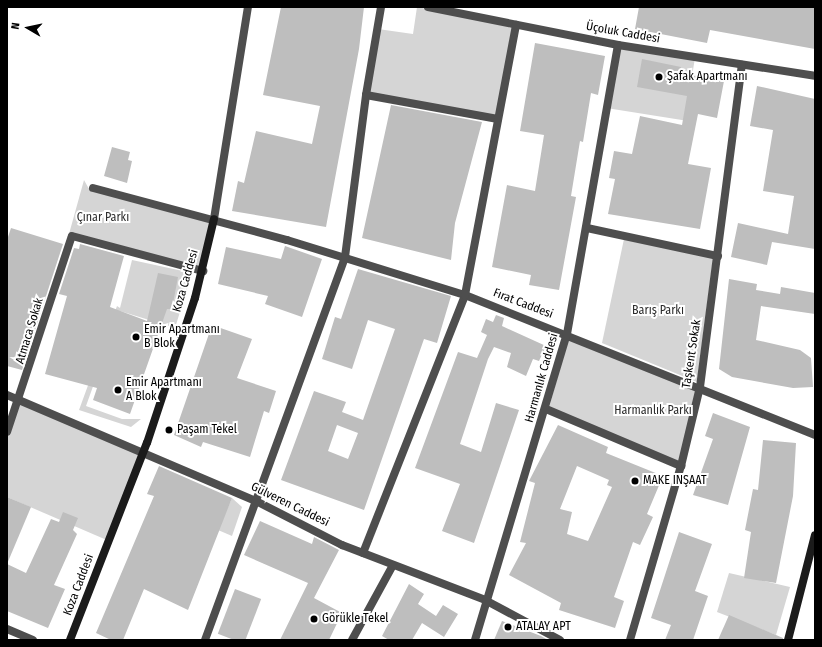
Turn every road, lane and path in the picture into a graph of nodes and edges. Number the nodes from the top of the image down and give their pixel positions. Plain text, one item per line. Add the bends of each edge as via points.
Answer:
1 (248, 7) edge
2 (381, 7) edge
3 (428, 7) edge
4 (516, 25) junction
5 (618, 45) junction
6 (742, 64) junction
7 (815, 76) edge
8 (366, 95) junction
9 (498, 119) junction
10 (93, 188) dead end
11 (214, 219) junction
12 (587, 228) junction
13 (718, 256) junction
14 (345, 258) junction
15 (203, 270) junction
16 (465, 295) junction
17 (567, 334) junction
18 (700, 387) junction
19 (7, 395) edge
20 (20, 400) junction
21 (546, 409) junction
22 (7, 432) edge
23 (815, 435) edge
24 (143, 453) junction
25 (681, 466) junction
26 (256, 501) junction
27 (815, 535) edge
28 (362, 553) junction
29 (813, 554) edge
30 (393, 565) junction
31 (485, 600) junction
32 (7, 629) edge
33 (33, 640) edge
34 (70, 640) edge
35 (205, 640) edge
36 (352, 640) edge
37 (475, 640) edge
38 (560, 640) edge
39 (630, 640) edge
40 (788, 640) edge

1 - 11 street, Koza Caddesi
2 - 8 street
3 - 4 street, Üçoluk Caddesi
4 - 5 street, Üçoluk Caddesi
4 - 9 street
5 - 6 street, Üçoluk Caddesi
5 - 12 street, Harmanlık Caddesi
6 - 7 street, Üçoluk Caddesi
6 - 13 street, Taşkent Sokak
8 - 9 street
8 - 14 street
9 - 16 street
10 - 11 street, Fırat Caddesi
11 - 14 street, Fırat Caddesi
11 - 15 street, Koza Caddesi
12 - 13 street
12 - 17 street, Harmanlık Caddesi
13 - 18 street, Taşkent Sokak
14 - 16 street, Fırat Caddesi
14 - 26 street
15 - 20 street, Atmaca Sokak via 72,236
15 - 24 street, Koza Caddesi
16 - 17 street, Fırat Caddesi
16 - 28 street
17 - 18 street, Fırat Caddesi
17 - 21 street, Harmanlık Caddesi
18 - 23 street, Fırat Caddesi
18 - 25 street, Taşkent Sokak
19 - 20 street, Gülveren Caddesi
20 - 22 street, Atmaca Sokak
20 - 24 street, Gülveren Caddesi
21 - 25 street
21 - 31 street, Harmanlık Caddesi
24 - 26 street, Gülveren Caddesi
24 - 34 street, Koza Caddesi
25 - 39 street, Taşkent Sokak
26 - 28 street, Gülveren Caddesi
26 - 35 street
27 - 29 street
28 - 30 street, Gülveren Caddesi
29 - 40 street
30 - 31 street, Gülveren Caddesi
30 - 36 street
31 - 37 street, Harmanlık Caddesi
31 - 38 street, Gülveren Caddesi
32 - 33 street

